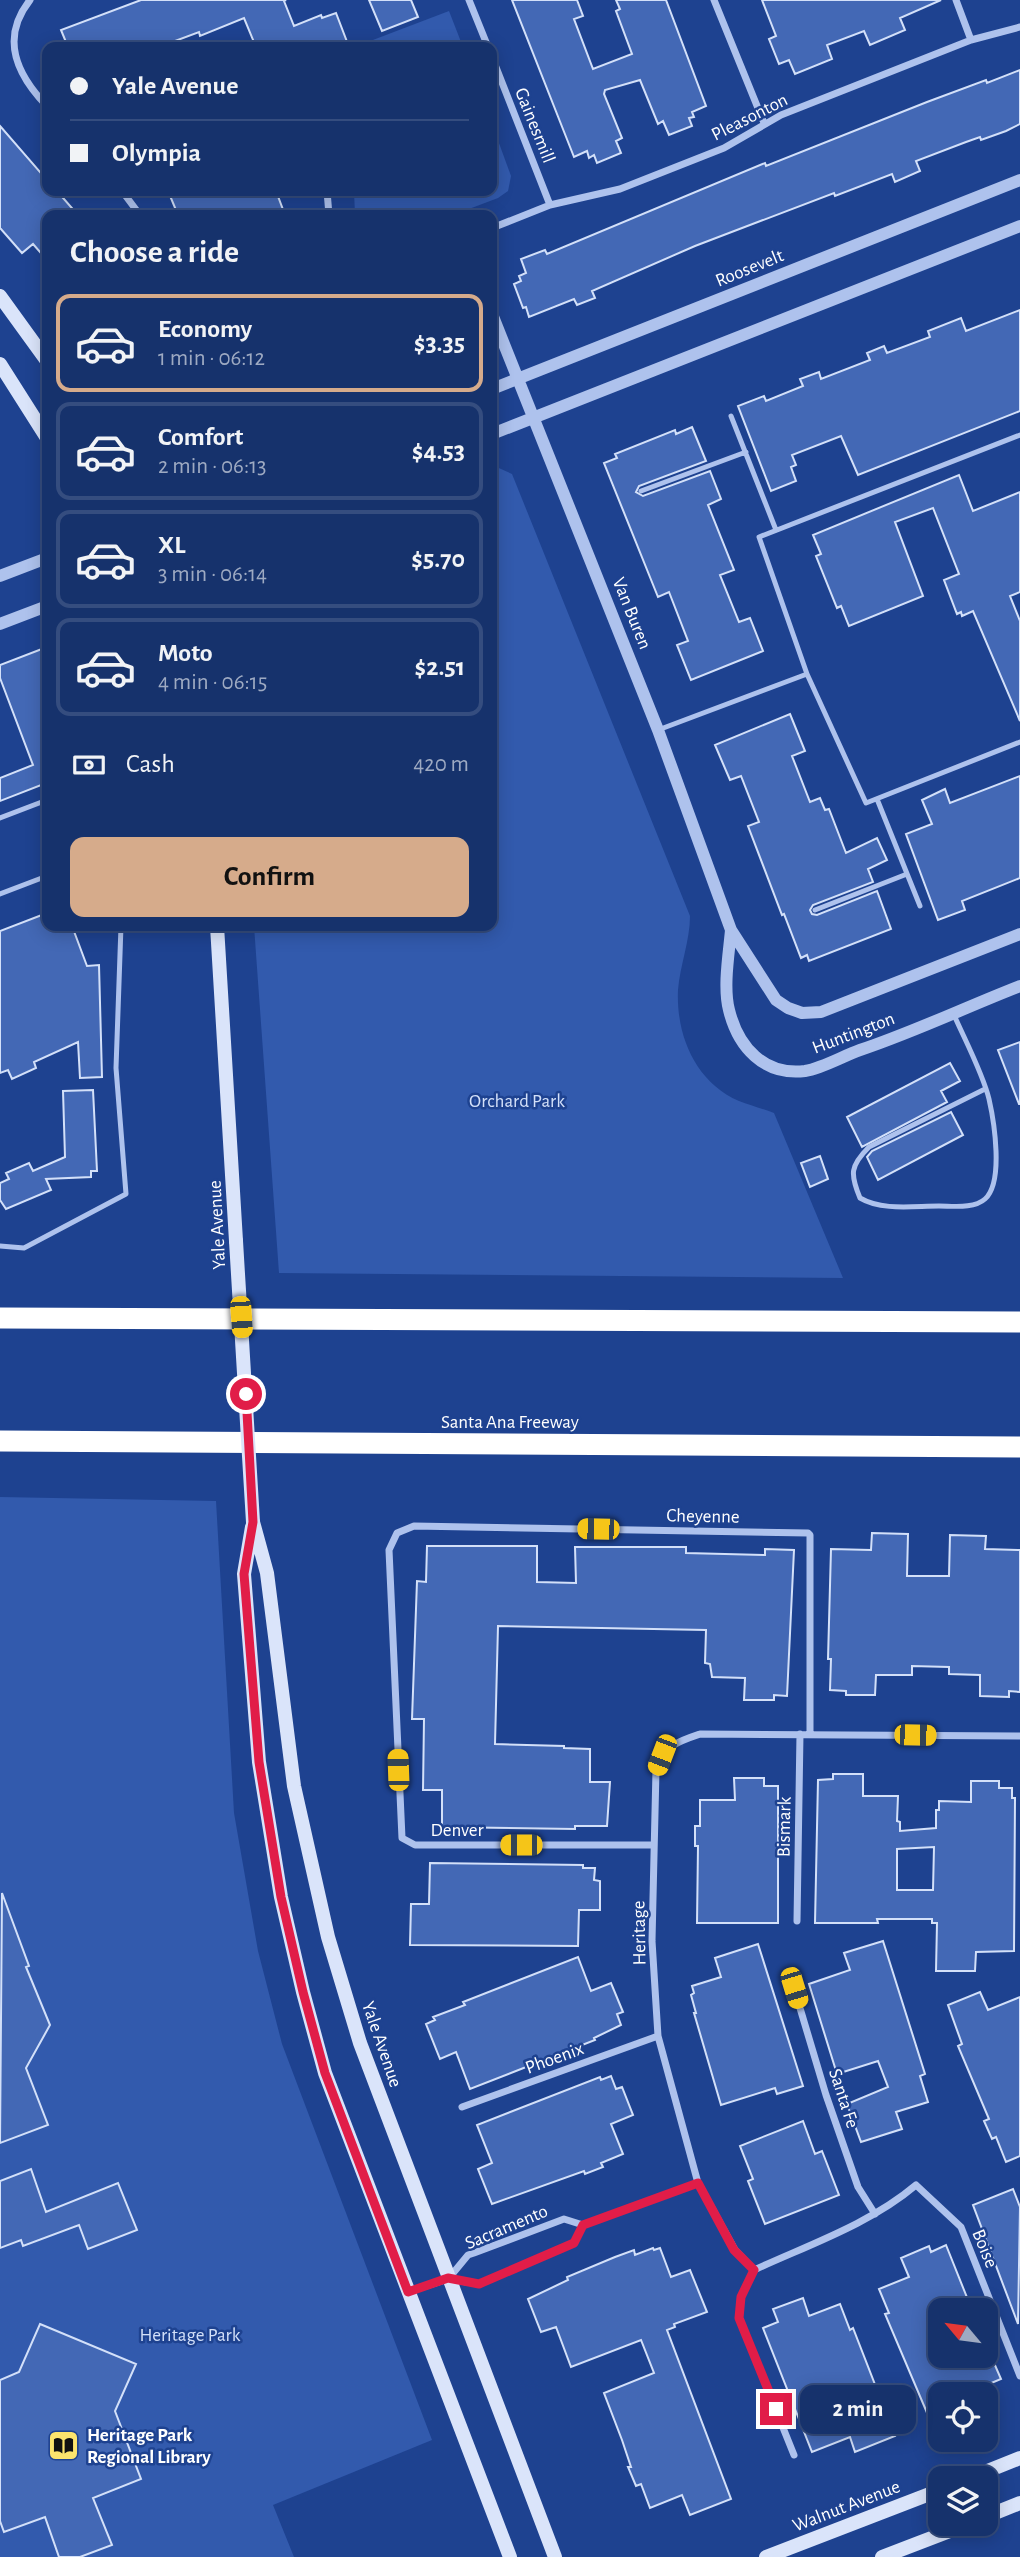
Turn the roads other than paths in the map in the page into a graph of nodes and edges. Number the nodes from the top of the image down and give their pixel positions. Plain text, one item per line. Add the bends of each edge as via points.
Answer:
1 (30, 0) edge
2 (469, 0) edge
3 (714, 0) edge
4 (956, 0) edge
5 (1020, 27) edge
6 (971, 40) junction
7 (486, 42) edge
8 (497, 70) edge
9 (42, 101) edge
10 (764, 123) junction
11 (1020, 180) edge
12 (550, 205) junction
13 (497, 226) edge
14 (1020, 226) edge
15 (0, 296) edge
16 (497, 326) edge
17 (42, 354) edge
18 (0, 364) edge
19 (518, 379) junction
20 (497, 387) edge
21 (731, 416) dead end
22 (534, 418) junction
23 (42, 430) edge
24 (497, 432) edge
25 (1020, 435) edge
26 (746, 452) junction
27 (641, 491) dead end
28 (776, 530) junction
29 (42, 560) edge
30 (0, 576) edge
31 (42, 608) edge
32 (0, 624) edge
33 (807, 674) junction
34 (658, 730) junction
35 (1020, 742) edge
36 (877, 799) junction
37 (42, 802) edge
38 (0, 818) edge
39 (907, 874) junction
40 (42, 878) edge
41 (0, 894) edge
42 (920, 906) dead end
43 (815, 910) dead end
44 (731, 930) junction
45 (121, 931) edge
46 (217, 931) edge
47 (1020, 934) edge
48 (1020, 986) edge
49 (953, 1012) junction
50 (985, 1089) junction
51 (0, 1246) edge
52 (0, 1318) edge
53 (1020, 1322) edge
54 (0, 1441) edge
55 (1020, 1447) edge
56 (253, 1522) junction
57 (397, 1533) joint
58 (800, 1734) junction
59 (810, 1735) junction
60 (1020, 1736) edge
61 (654, 1844) junction
62 (797, 1921) dead end
63 (794, 1988) dead end
64 (657, 2036) junction
65 (462, 2107) dead end
66 (698, 2183) junction
67 (875, 2214) junction
68 (583, 2225) junction
69 (754, 2270) junction
70 (448, 2278) junction
71 (408, 2292) junction
72 (1020, 2376) edge
73 (794, 2455) dead end
74 (1020, 2458) edge
75 (998, 2467) edge
76 (928, 2495) edge
77 (1020, 2503) edge
78 (998, 2512) edge
79 (937, 2536) edge
80 (510, 2557) edge
81 (555, 2557) edge
82 (766, 2557) edge
83 (882, 2557) edge

1 - 9 street via 9,27 7,44 18,76
2 - 7 street
3 - 10 street
4 - 6 street
5 - 6 street, Pleasonton
6 - 10 street, Pleasonton
8 - 12 street, Gainesmill
10 - 12 street, Pleasonton via 724,148 620,189
11 - 19 street, Roosevelt
12 - 13 street, Pleasonton
14 - 22 street
15 - 17 main road
16 - 19 street, Van Buren
18 - 23 main road
19 - 20 street, Roosevelt
19 - 22 street, Van Buren
21 - 26 lane
22 - 24 street
22 - 34 street, Van Buren
25 - 28 lane
26 - 27 lane
26 - 28 lane
28 - 33 lane via 759,537
29 - 30 street
31 - 32 street
33 - 34 lane
33 - 36 lane via 866,803
34 - 44 street, Van Buren
35 - 36 lane
36 - 39 lane
37 - 38 lane
39 - 42 lane
39 - 43 lane
40 - 41 lane
44 - 47 street, Huntington via 776,1000 802,1013 821,1012
44 - 49 street, Huntington via 729,1009 743,1046 767,1065 807,1071
45 - 51 lane via 116,1069 126,1194 24,1248
46 - 56 main road, Yale Avenue, bridge
48 - 49 street, Huntington
49 - 50 lane
50 - 50 lane via 996,1155 994,1183 984,1200 965,1205 899,1206 876,1205 860,1198 852,1170 869,1147
52 - 53 highway
54 - 55 highway, Santa Ana Freeway
56 - 70 main road, Yale Avenue via 267,1573 294,1786 328,1937 360,2043
56 - 71 main road, Yale Avenue via 244,1574 259,1762 281,1897 325,2073
57 - 59 street, Cheyenne via 414,1526 808,1533
57 - 61 street, Denver via 388,1550 402,1838 415,1845
58 - 59 street, Heritage
58 - 61 street, Heritage via 700,1734 676,1742 662,1755 656,1770
58 - 62 street, Bismark
59 - 60 street, Heritage
61 - 64 street, Heritage via 652,1941
63 - 67 street, Santa Fe via 858,2187
64 - 65 street, Phoenix
64 - 66 street, Heritage
66 - 68 street, Sacramento
66 - 69 street, Heritage via 734,2250
67 - 69 street
67 - 72 street, Boise via 916,2185 961,2227
68 - 70 street, Sacramento via 564,2219 468,2255
68 - 70 street, Sacramento via 574,2243 479,2284
69 - 73 street via 741,2297 739,2318
70 - 71 street, Sacramento
70 - 81 main road, Yale Avenue
71 - 80 main road, Yale Avenue
74 - 75 main road
76 - 82 main road, Walnut Avenue
77 - 78 main road
79 - 83 main road

